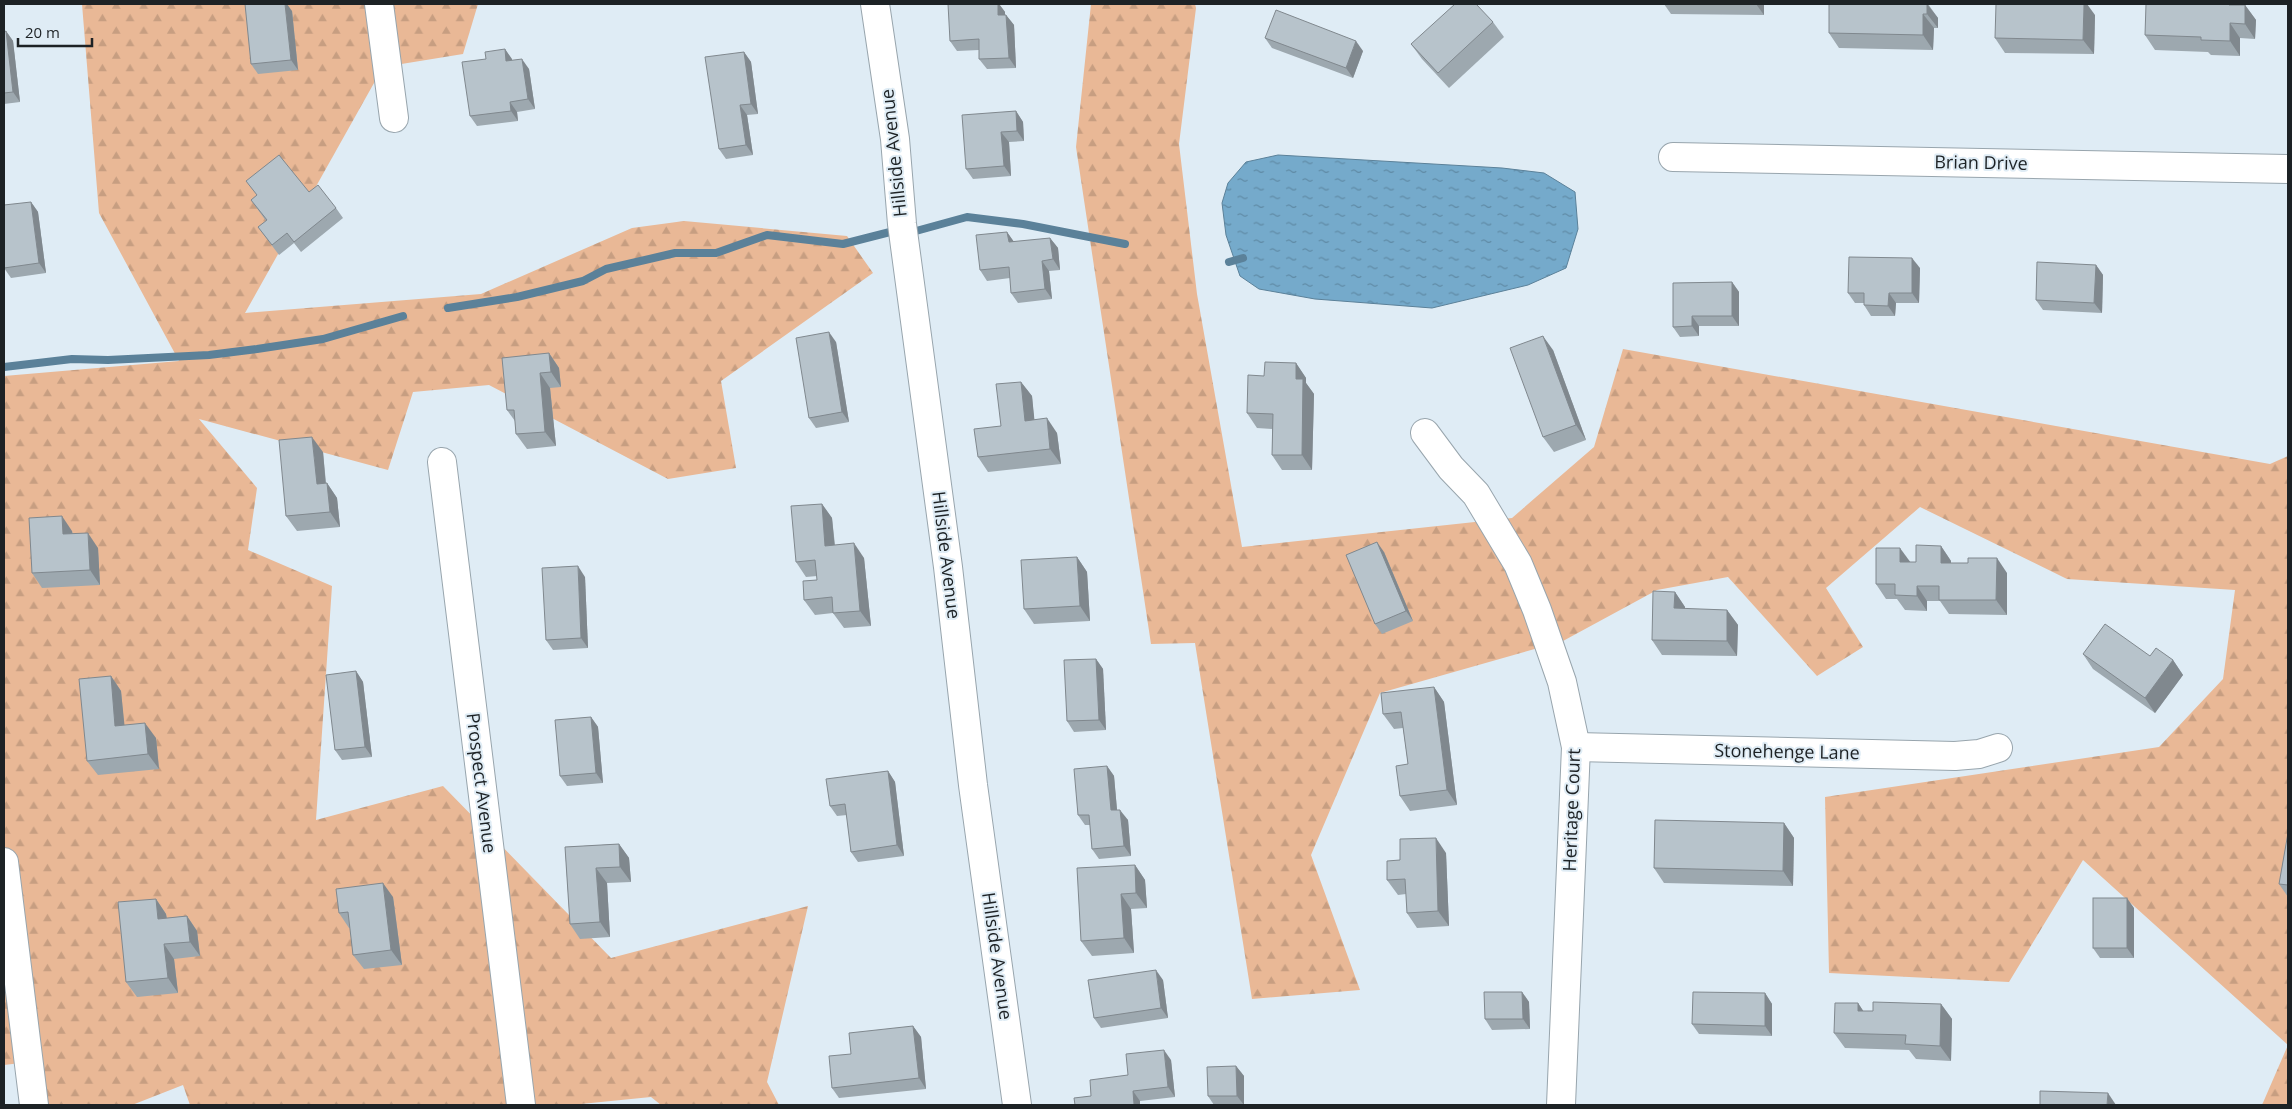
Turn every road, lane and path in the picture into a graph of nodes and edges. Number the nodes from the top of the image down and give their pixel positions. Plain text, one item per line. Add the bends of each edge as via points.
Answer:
1 (380, 4) edge
2 (875, 4) edge
3 (394, 118) dead end
4 (1673, 156) dead end
5 (2288, 169) edge
6 (1426, 434) dead end
7 (442, 462) dead end
8 (1576, 747) junction
9 (1998, 748) dead end
10 (4, 862) edge
11 (34, 1105) edge
12 (521, 1105) edge
13 (1017, 1105) edge
14 (1561, 1105) edge

1 - 3 street
2 - 13 street, Hillside Avenue via 895,139 902,224 973,785
4 - 5 street, Brian Drive
6 - 8 street, Heritage Court via 1451,468 1476,494 1518,564 1562,682
7 - 12 street, Prospect Avenue
8 - 9 street, Stonehenge Lane via 1955,756
8 - 14 street, Heritage Court
10 - 11 street

